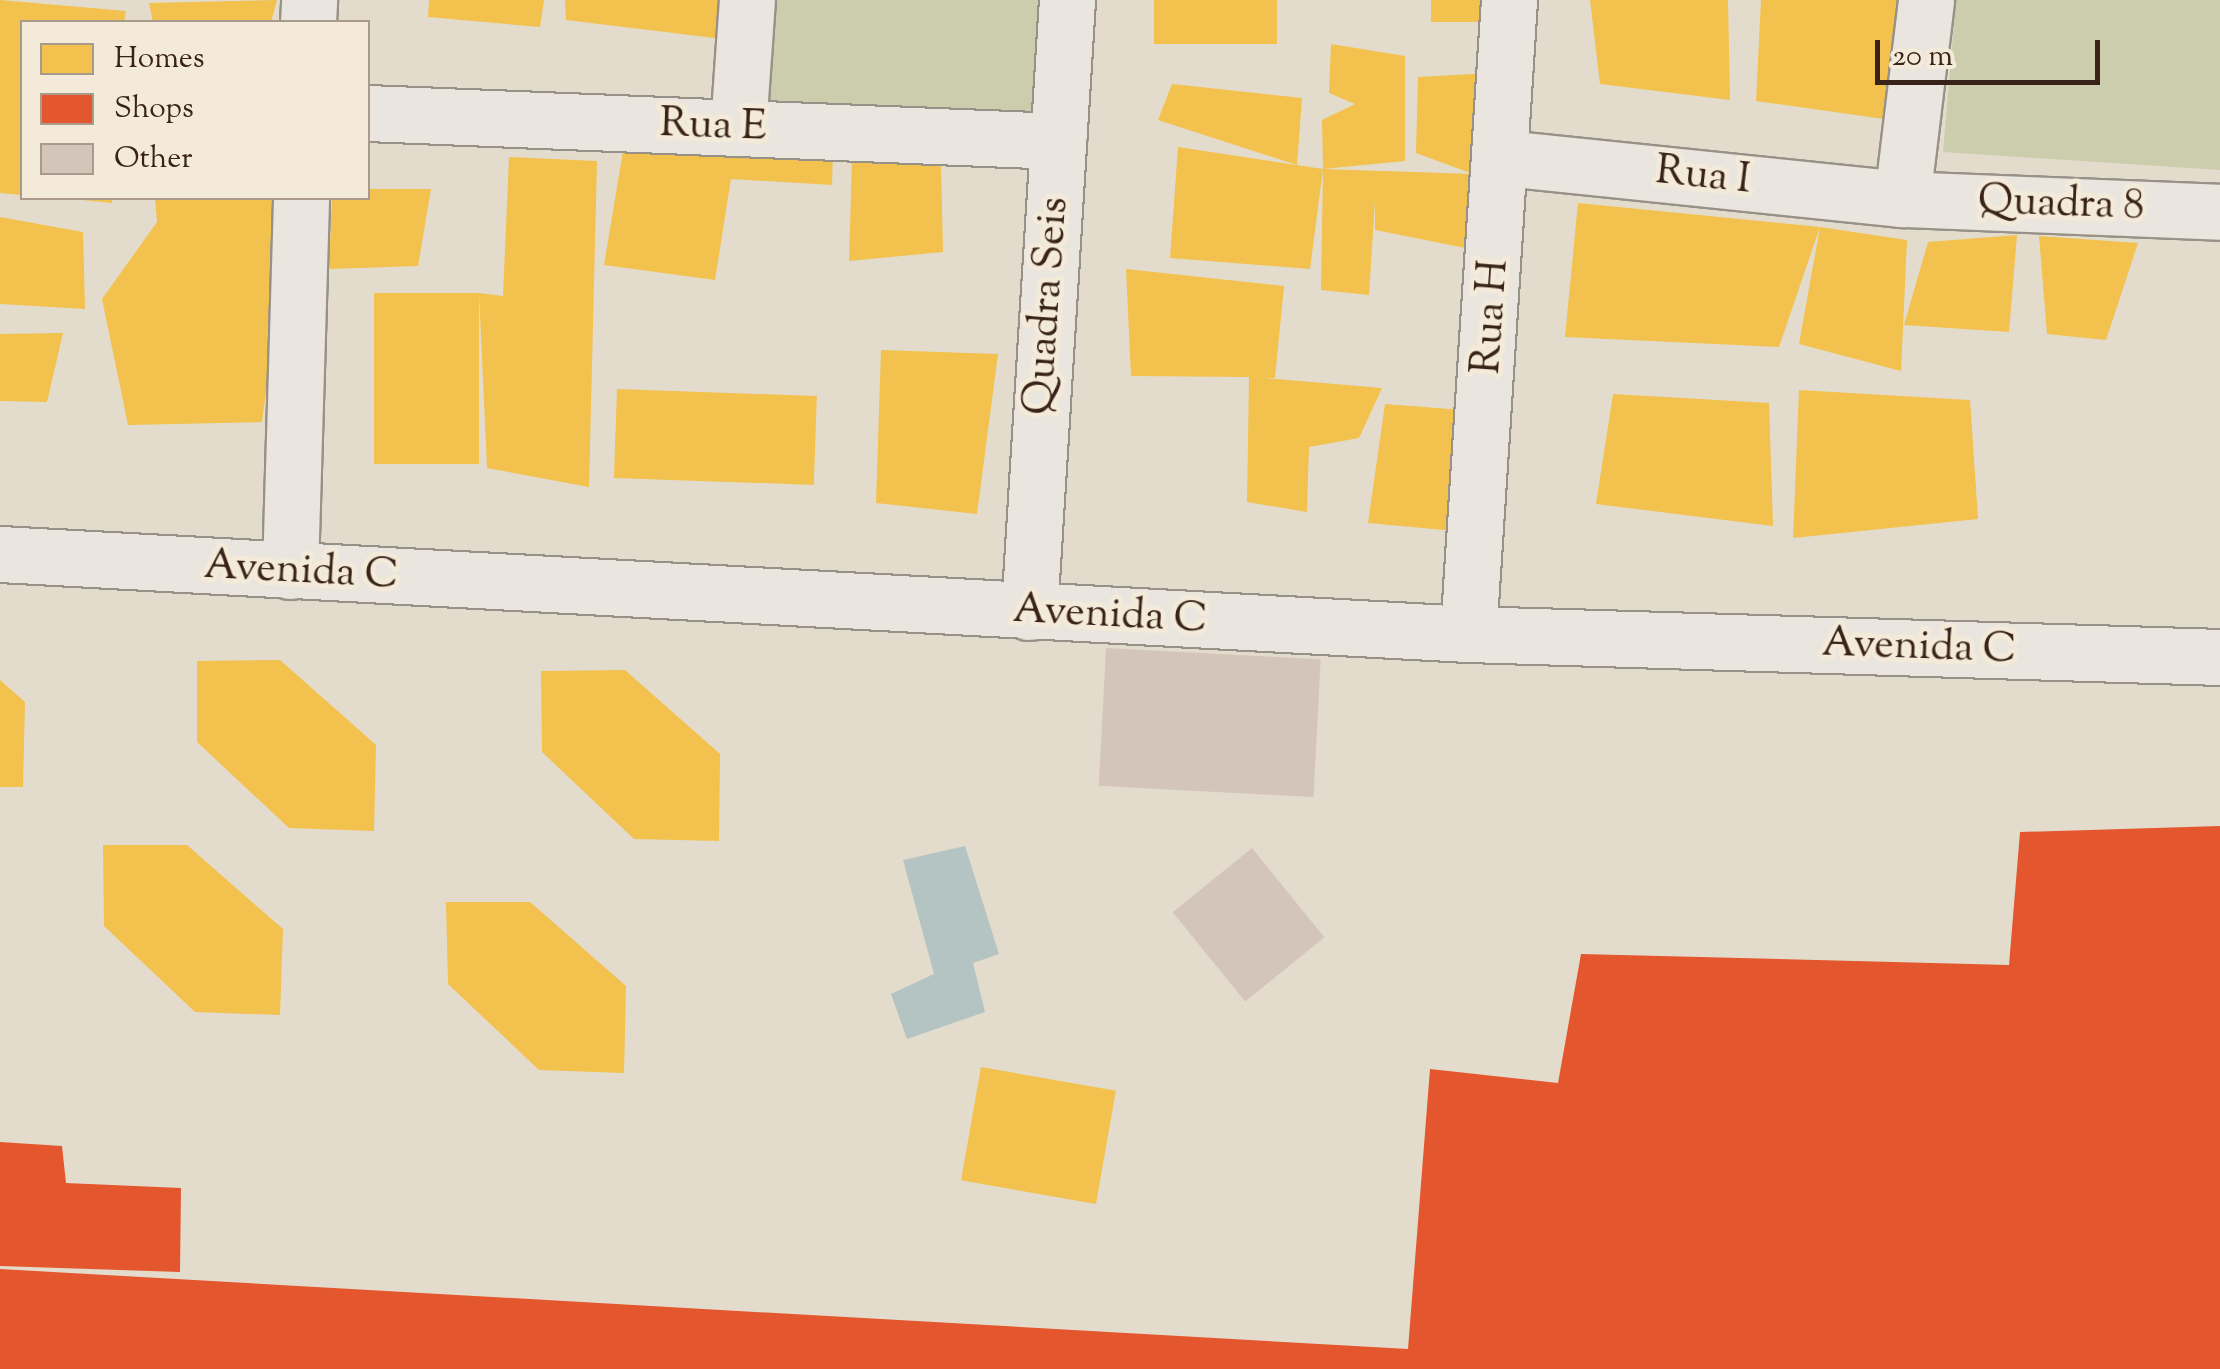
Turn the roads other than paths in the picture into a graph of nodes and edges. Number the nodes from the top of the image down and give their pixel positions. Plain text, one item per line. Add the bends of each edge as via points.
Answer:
1 (747, 0) edge
2 (1066, 0) edge
3 (1509, 0) edge
4 (1926, 0) edge
5 (370, 113) edge
6 (738, 128) junction
7 (1058, 140) junction
8 (1504, 158) junction
9 (1902, 198) junction
10 (302, 200) edge
11 (2220, 212) edge
12 (0, 554) edge
13 (290, 572) junction
14 (1028, 612) junction
15 (1468, 634) junction
16 (2220, 657) edge

1 - 6 street
2 - 7 street, Quadra Seis
3 - 8 street, Rua H
4 - 9 street
5 - 6 street, Rua E
6 - 7 street, Rua E
7 - 14 street, Quadra Seis
8 - 9 street, Rua I
8 - 15 street, Rua H
9 - 11 street, Quadra 8
10 - 13 street
12 - 13 street, Avenida C
13 - 14 street, Avenida C
14 - 15 street, Avenida C
15 - 16 street, Avenida C

